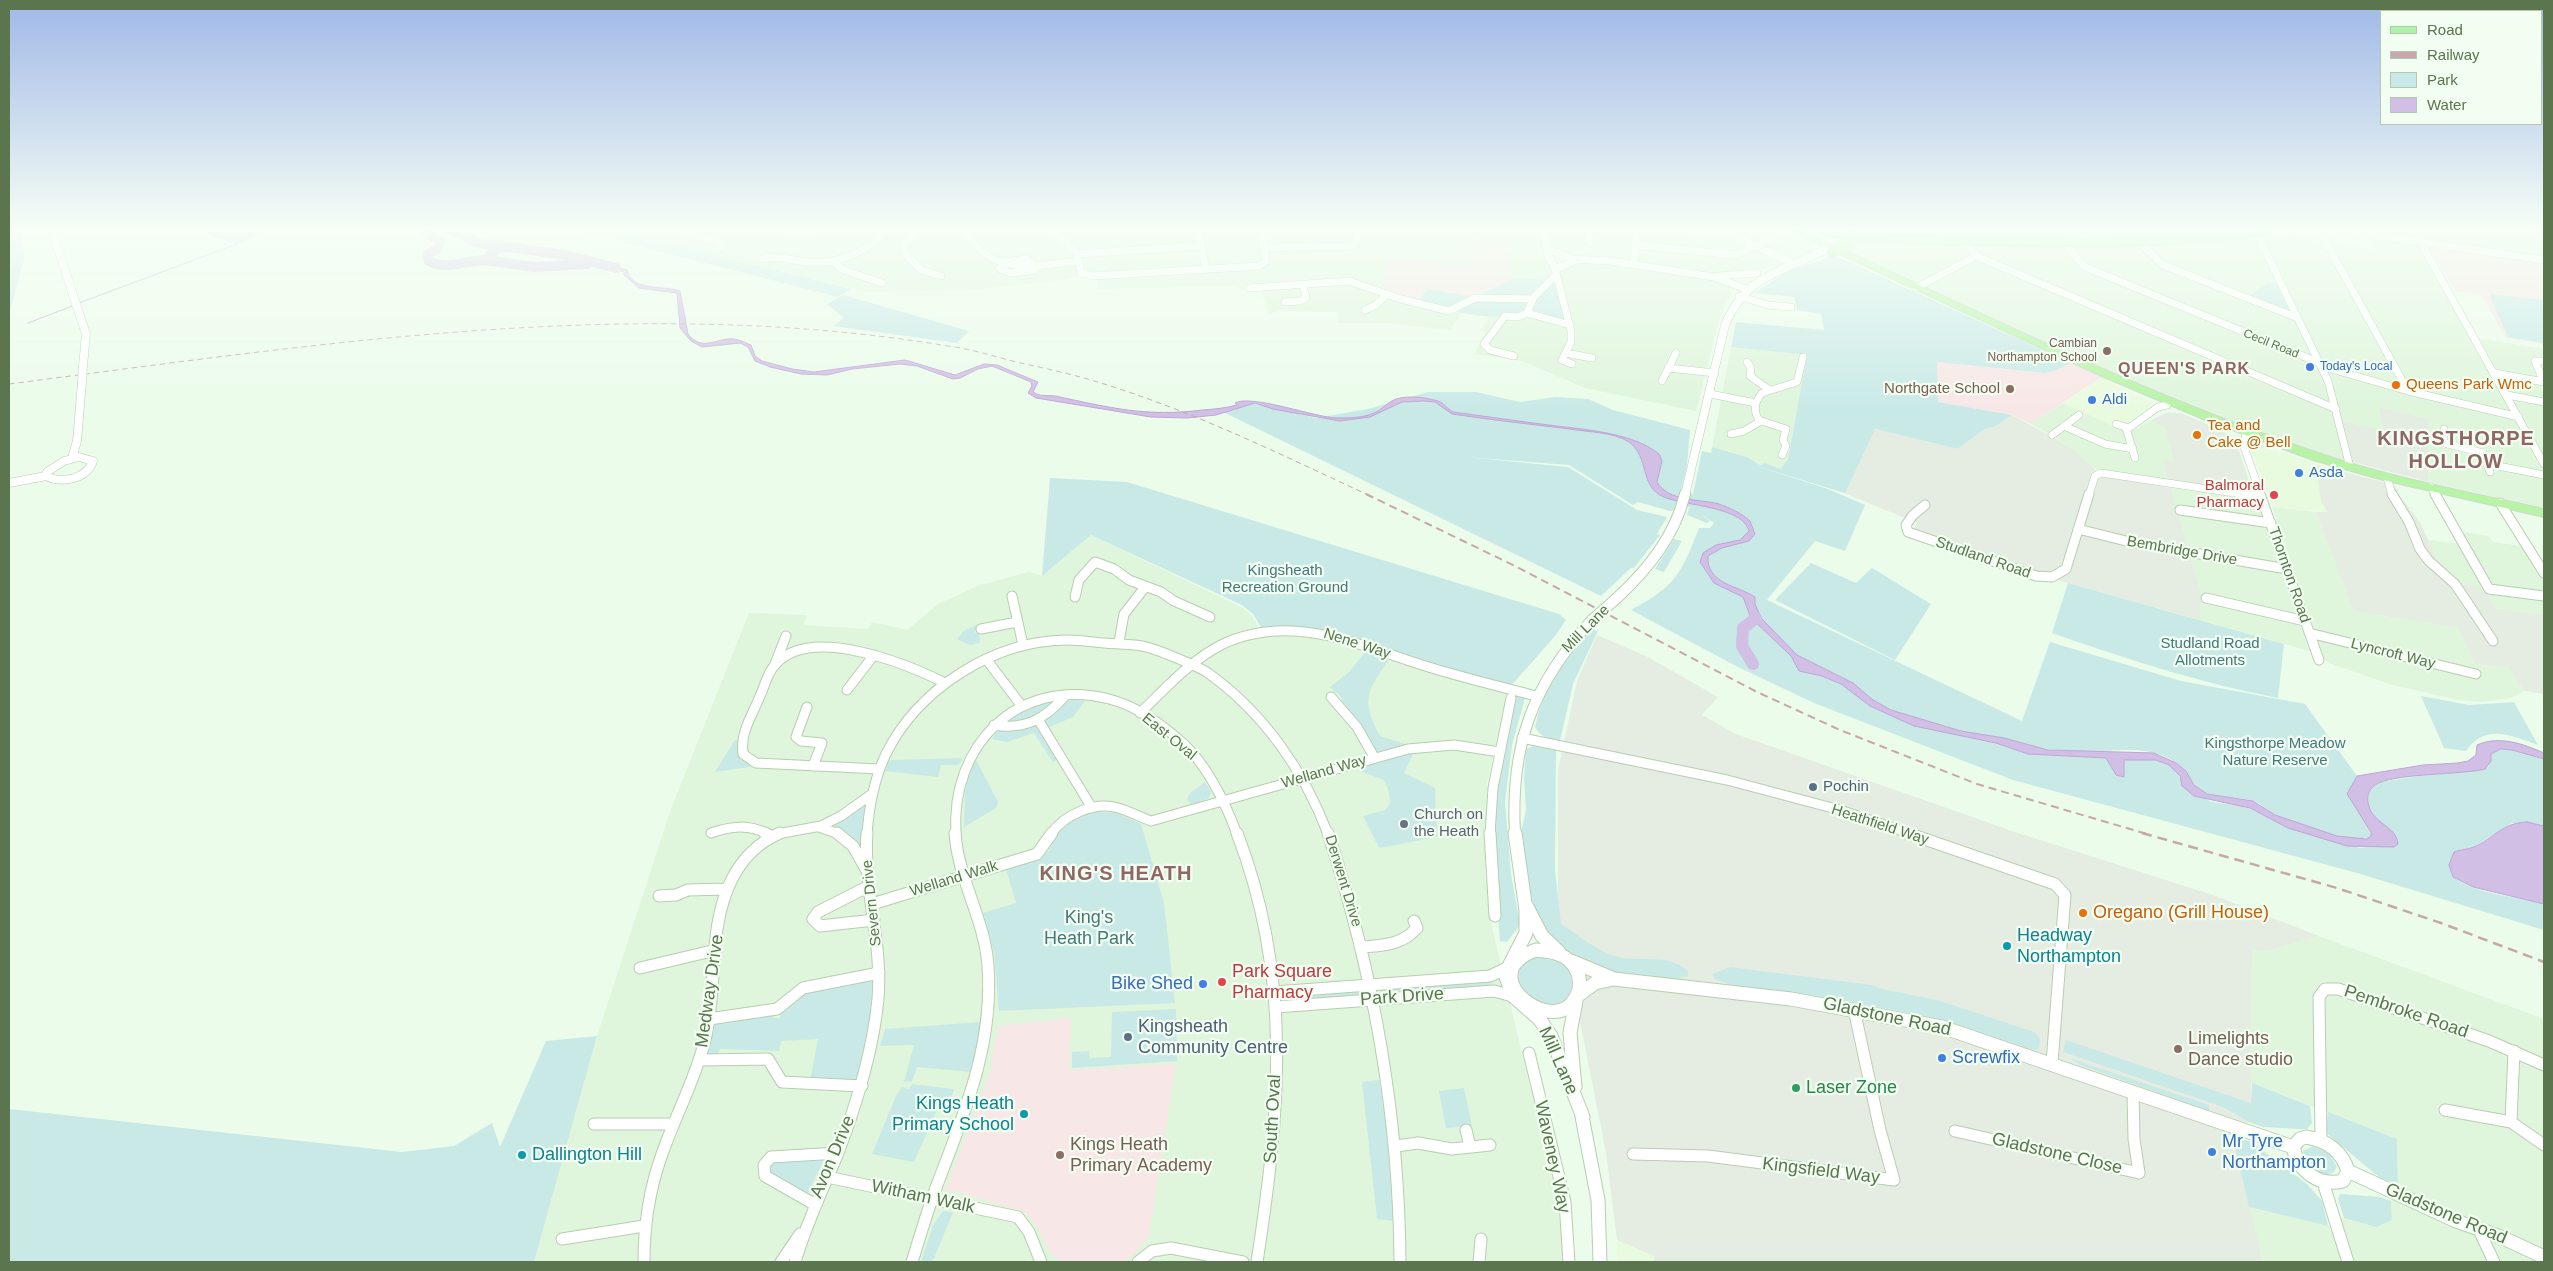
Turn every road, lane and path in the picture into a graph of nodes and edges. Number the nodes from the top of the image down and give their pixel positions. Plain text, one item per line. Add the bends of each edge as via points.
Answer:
1 (72, 290) edge
2 (1306, 290) edge
3 (1376, 290) edge
4 (1541, 290) edge
5 (1560, 290) edge
6 (1745, 290) edge
7 (1921, 290) edge
8 (2057, 290) edge
9 (2141, 290) edge
10 (2227, 290) edge
11 (2285, 290) edge
12 (2353, 290) edge
13 (2449, 290) edge
14 (1387, 294) junction
15 (1739, 296) junction
16 (1533, 300) junction
17 (1285, 302) dead end
18 (1369, 307) dead end
19 (1791, 307) dead end
20 (1527, 313) junction
21 (2298, 318) junction
22 (1570, 325) junction
23 (1566, 352) junction
24 (1676, 353) dead end
25 (1514, 356) dead end
26 (1592, 358) dead end
27 (1803, 358) dead end
28 (2544, 361) edge
29 (1747, 362) dead end
30 (1572, 364) dead end
31 (2320, 364) junction
32 (1668, 368) junction
33 (1715, 373) junction
34 (2103, 373) joint
35 (2495, 373) junction
36 (1662, 381) dead end
37 (1768, 389) junction
38 (2408, 391) junction
39 (1710, 394) junction
40 (2506, 395) junction
41 (2544, 402) edge
42 (1756, 403) junction
43 (2159, 403) junction
44 (2180, 408) junction
45 (2336, 409) junction
46 (2079, 415) dead end
47 (2519, 417) junction
48 (1761, 421) junction
49 (2116, 424) dead end
50 (2064, 426) junction
51 (2126, 428) junction
52 (2444, 429) dead end
53 (1732, 434) dead end
54 (2052, 434) dead end
55 (2245, 434) junction
56 (2133, 449) junction
57 (1782, 455) dead end
58 (72, 458) junction
59 (2135, 458) dead end
60 (2544, 464) edge
61 (2350, 466) junction
62 (2544, 475) edge
63 (46, 476) junction
64 (2386, 476) junction
65 (9, 483) edge
66 (2431, 487) junction
67 (2261, 497) junction
68 (2500, 504) junction
69 (1925, 506) dead end
70 (2180, 510) dead end
71 (2544, 513) edge
72 (2271, 523) junction
73 (2078, 529) junction
74 (2287, 569) junction
75 (2544, 573) edge
76 (1146, 586) junction
77 (1012, 596) dead end
78 (2544, 596) edge
79 (1075, 597) dead end
80 (2206, 598) dead end
81 (1210, 617) dead end
82 (2305, 621) junction
83 (1017, 622) junction
84 (981, 629) dead end
85 (2309, 633) junction
86 (786, 636) dead end
87 (2493, 641) dead end
88 (1119, 642) junction
89 (1023, 645) junction
90 (874, 655) junction
91 (986, 659) junction
92 (2319, 660) dead end
93 (775, 664) junction
94 (1192, 665) junction
95 (2476, 674) dead end
96 (945, 683) junction
97 (847, 690) dead end
98 (1065, 696) junction
99 (1536, 696) junction
100 (1331, 697) dead end
101 (1510, 698) dead end
102 (1021, 705) junction
103 (807, 707) dead end
104 (1140, 713) junction
105 (1038, 721) junction
106 (994, 725) junction
107 (1522, 738) junction
108 (1500, 752) junction
109 (1374, 757) junction
110 (813, 766) junction
111 (879, 769) junction
112 (1303, 778) junction
113 (872, 794) junction
114 (1223, 802) junction
115 (1092, 808) junction
116 (819, 827) junction
117 (711, 833) dead end
118 (772, 837) junction
119 (866, 869) junction
120 (964, 875) junction
121 (869, 886) junction
122 (726, 889) junction
123 (659, 896) dead end
124 (1525, 902) junction
125 (872, 904) junction
126 (1495, 916) dead end
127 (874, 920) junction
128 (1414, 921) dead end
129 (1363, 947) junction
130 (716, 950) junction
131 (1567, 959) junction
132 (1511, 966) junction
133 (640, 968) dead end
134 (879, 973) junction
135 (1614, 979) junction
136 (1371, 985) junction
137 (1275, 992) junction
138 (1578, 997) junction
139 (1373, 999) junction
140 (1523, 1001) junction
141 (1276, 1007) junction
142 (1854, 1009) junction
143 (709, 1019) junction
144 (2514, 1050) junction
145 (1529, 1053) dead end
146 (700, 1060) junction
147 (2052, 1063) junction
148 (2544, 1065) edge
149 (862, 1086) junction
150 (1575, 1087) junction
151 (2133, 1092) junction
152 (2445, 1110) dead end
153 (1583, 1118) junction
154 (2511, 1122) junction
155 (594, 1124) dead end
156 (674, 1124) junction
157 (1466, 1130) dead end
158 (1955, 1131) dead end
159 (2321, 1140) junction
160 (1490, 1145) dead end
161 (2544, 1145) edge
162 (1396, 1146) junction
163 (1470, 1147) junction
164 (2293, 1147) junction
165 (838, 1153) junction
166 (1633, 1154) dead end
167 (2348, 1171) junction
168 (827, 1177) junction
169 (2323, 1182) junction
170 (932, 1198) junction
171 (814, 1204) junction
172 (644, 1226) junction
173 (804, 1228) junction
174 (2479, 1230) junction
175 (562, 1240) dead end
176 (1481, 1240) dead end
177 (2544, 1257) edge
178 (644, 1262) edge
179 (780, 1262) edge
180 (795, 1262) edge
181 (912, 1262) edge
182 (1041, 1262) edge
183 (1138, 1262) edge
184 (1243, 1262) edge
185 (1257, 1262) edge
186 (1400, 1262) edge
187 (1479, 1262) edge
188 (1569, 1262) edge
189 (1600, 1262) edge
190 (2348, 1262) edge
191 (2494, 1262) edge

1 - 58 street, bridge via 86,334 77,441
2 - 17 street via 1306,298
3 - 14 street
4 - 16 street
5 - 22 street
6 - 15 street, Mill Lane
7 - 34 highway
8 - 45 street
9 - 31 street, Cecil Road
10 - 21 street
11 - 21 street
12 - 38 street
13 - 35 street
14 - 16 street via 1448,311 1475,298
14 - 18 street
15 - 19 street via 1783,310
15 - 33 street, Mill Lane via 1726,321
16 - 20 street
20 - 22 street
20 - 25 street via 1518,317 1505,316 1484,345 1494,352
21 - 31 street
22 - 23 street
23 - 26 street
23 - 30 street via 1562,360
24 - 32 street
27 - 37 street via 1797,382 1787,388
28 - 35 street via 2535,361 2544,382
29 - 37 street via 1751,368 1750,376
31 - 38 street, Cecil Road
31 - 45 street
32 - 33 street
32 - 36 street
33 - 39 street, Mill Lane
34 - 43 highway
35 - 40 street
37 - 42 street via 1758,395
38 - 47 street, Cecil Road
39 - 42 street
39 - 99 street, Mill Lane, bridge via 1682,509 1659,552 1642,574 1556,659
40 - 41 street
40 - 47 street
42 - 48 street via 1756,414
43 - 44 highway
43 - 44 highway
43 - 51 street
44 - 55 highway
44 - 55 highway
45 - 61 street
46 - 50 street
47 - 60 street
48 - 53 street
48 - 57 street via 1786,429 1783,440 1786,446
49 - 51 street
50 - 54 street
50 - 56 street via 2105,444
51 - 56 street
52 - 62 street via 2444,443 2483,453 2489,468
55 - 61 highway
55 - 67 street, Thornton Road via 2244,447
56 - 59 street
58 - 63 street via 51,468
58 - 63 street via 90,458 93,464 73,478 58,480
61 - 64 highway
63 - 65 street
64 - 66 highway
64 - 87 street via 2392,495 2409,522 2420,549 2456,584
66 - 68 highway
66 - 78 street via 2489,588
67 - 72 street, Thornton Road
67 - 73 street, Studland Road via 2101,473 2094,476
68 - 71 highway
68 - 75 street
69 - 73 street, Studland Road via 1905,527 1908,532 2036,576 2051,578 2062,574
70 - 72 street
72 - 74 street, Thornton Road
73 - 74 street, Bembridge Drive via 2130,542
74 - 82 street, Thornton Road
76 - 79 street via 1094,562 1079,580
76 - 81 street
76 - 88 street via 1124,614
77 - 83 street
80 - 82 street
82 - 85 street, Thornton Road
83 - 84 street
83 - 89 street
85 - 92 street, Thornton Road
85 - 95 street, Lyncroft Way
86 - 93 street
88 - 89 street, Derwent Drive via 1079,639
88 - 94 street, Derwent Drive via 1168,654
89 - 91 street, Severn Drive
90 - 93 street via 819,647 798,652
90 - 96 street via 924,672
90 - 97 street
91 - 96 street, Severn Drive
91 - 102 street
93 - 110 street via 740,740 743,754 756,763
94 - 99 street, Nene Way via 1222,645 1254,633 1316,631 1434,669
94 - 104 street, Nene Way
94 - 112 street, Derwent Drive via 1223,685 1257,714 1290,754
96 - 111 street, Severn Drive via 913,713 893,740
98 - 102 street, East Oval
98 - 104 street, East Oval via 1115,701
98 - 105 street via 1055,709
99 - 107 street, Mill Lane
100 - 109 street via 1357,727
101 - 108 street
102 - 106 street, East Oval
103 - 110 street via 796,737 801,741 822,743
104 - 114 street, East Oval via 1168,731 1200,760
105 - 106 street via 1022,728
105 - 115 street
106 - 120 street, East Oval via 968,758 957,793 953,831
107 - 124 street, Mill Lane via 1514,822
107 - 147 street, Heathfield Way via 1727,780 1840,810 2055,884 2066,895
108 - 109 street, Welland Way via 1441,745
108 - 126 street via 1490,832
109 - 112 street, Welland Way
110 - 111 street
111 - 113 street, Severn Drive
112 - 114 street, Welland Way
112 - 129 street, Derwent Drive via 1326,826 1345,879
113 - 116 street, Medway Drive via 848,813
113 - 119 street, Severn Drive
114 - 115 street, Welland Way via 1151,821 1116,807
114 - 137 street, South Oval via 1245,854
115 - 120 street, Welland Walk via 1070,816 1056,827 1036,854
116 - 118 street, Medway Drive via 787,831
116 - 119 street, Medway Drive via 837,831 857,852
117 - 118 street via 726,828 754,826
118 - 122 street, Medway Drive via 742,863
119 - 121 street, Severn Drive
120 - 125 street, Welland Walk
120 - 170 street, East Oval via 986,949 990,1020 974,1092
121 - 125 street, Severn Drive
121 - 127 street via 818,912 814,919 820,926
122 - 123 street via 688,890
122 - 130 street, Medway Drive
124 - 131 street, Mill Lane via 1542,936
124 - 132 street, Mill Lane via 1526,935
125 - 127 street, Severn Drive
127 - 134 street, Severn Drive
128 - 129 street via 1417,928 1411,937 1401,942
129 - 136 street, Derwent Drive
130 - 133 street
130 - 143 street, Medway Drive
131 - 132 street via 1555,952 1536,950 1527,952
131 - 135 street, Gladstone Road
131 - 138 street via 1582,980
132 - 136 street, Park Drive via 1490,976
132 - 140 street, Mill Lane via 1505,974
134 - 143 street via 803,988 777,1009
134 - 149 street, Severn Drive via 875,1027
135 - 138 street, Gladstone Road via 1595,983
135 - 142 street, Gladstone Road
136 - 137 street, Park Drive
136 - 139 street, Derwent Drive
137 - 141 street, South Oval
138 - 140 street via 1569,1006 1550,1011
138 - 150 street, Mill Lane via 1570,1033
139 - 140 street, Park Drive via 1494,991
139 - 141 street, Park Drive
139 - 162 street, Derwent Drive
140 - 150 street, Mill Lane via 1549,1027
140 - 153 street, Mill Lane via 1551,1036
141 - 185 street, South Oval via 1274,1147
142 - 147 street, Gladstone Road via 1942,1027
142 - 166 street, Kingsfield Way via 1894,1180 1708,1156
143 - 146 street, Medway Drive
144 - 148 street, Pembroke Road
144 - 154 street
144 - 159 street, Pembroke Road via 2338,988 2325,990 2319,996
145 - 188 street, Waveney Way via 1565,1202
146 - 149 street via 768,1059 782,1082
146 - 156 street, Medway Drive
147 - 151 street, Gladstone Road
149 - 165 street, Avon Drive
150 - 153 street, Mill Lane
151 - 158 street, Gladstone Close via 2139,1173
151 - 164 street, Gladstone Road
152 - 154 street
153 - 189 street, Mill Lane via 1598,1200
154 - 161 street
155 - 156 street
156 - 172 street, Medway Drive via 655,1175
157 - 163 street
159 - 164 street via 2306,1137
159 - 167 street via 2343,1157
160 - 163 street
162 - 163 street via 1418,1143 1452,1149
162 - 186 street, Derwent Drive
164 - 169 street via 2301,1166
165 - 168 street, Avon Drive
165 - 171 street via 772,1157 765,1162 765,1176
167 - 169 street via 2338,1183
167 - 174 street, Gladstone Road
168 - 170 street, Witham Walk
168 - 171 street, Avon Drive
169 - 190 street
170 - 181 street
170 - 182 street, Witham Walk via 1018,1217 1027,1226
171 - 173 street, Avon Drive
172 - 175 street
172 - 178 street, Medway Drive
173 - 179 street, Avon Drive
173 - 180 street, Avon Drive
174 - 177 street, Gladstone Road
174 - 191 street
176 - 187 street
183 - 184 street via 1152,1251 1172,1248

